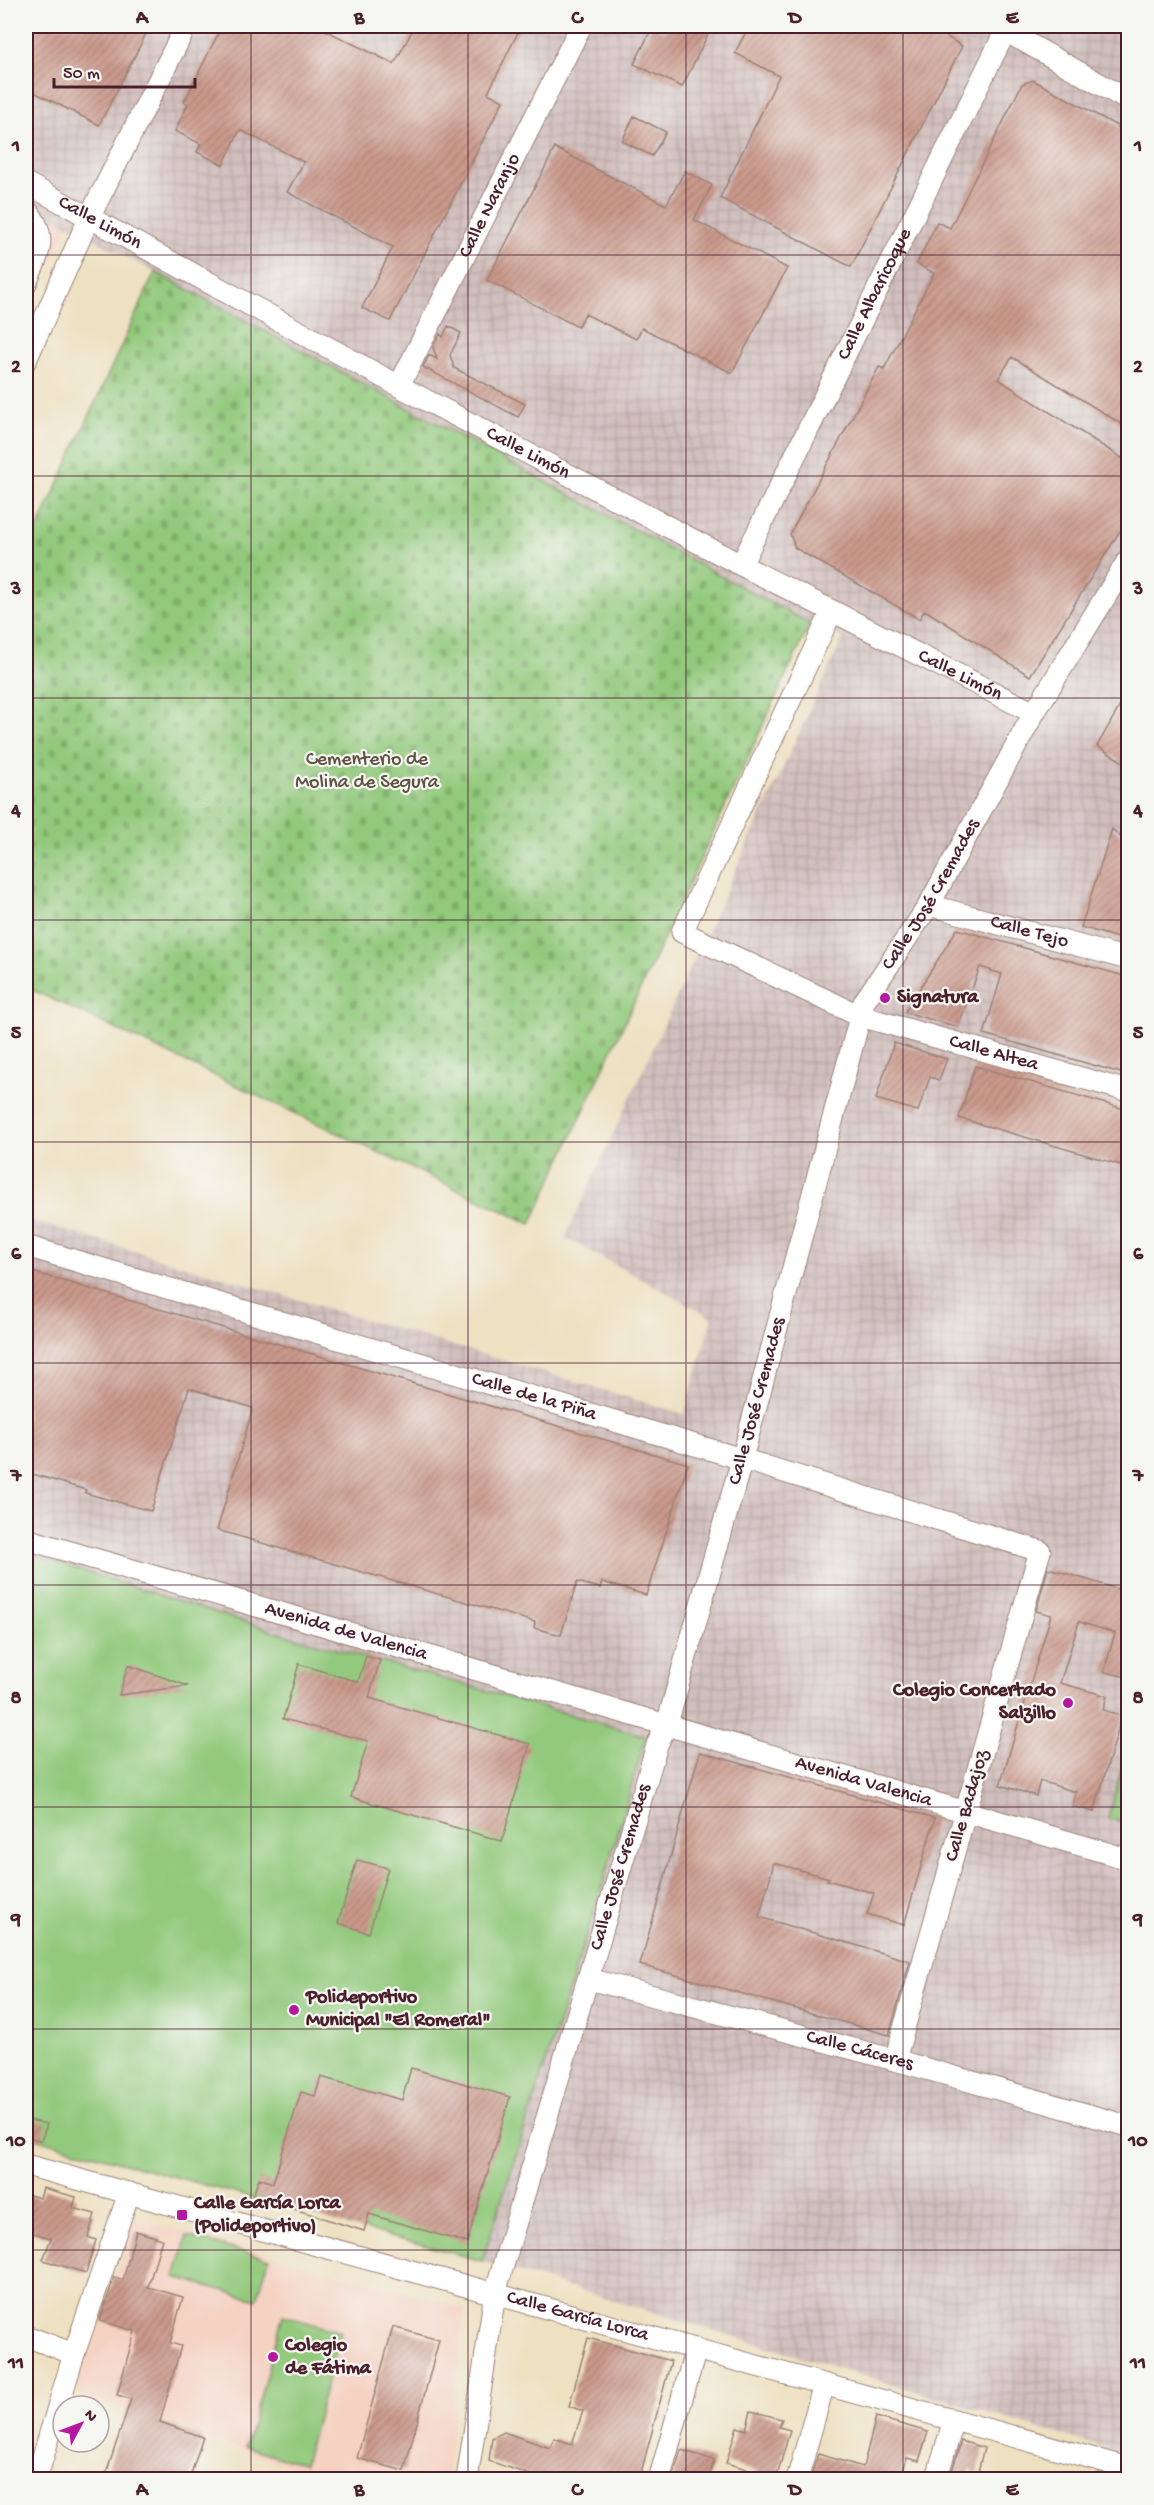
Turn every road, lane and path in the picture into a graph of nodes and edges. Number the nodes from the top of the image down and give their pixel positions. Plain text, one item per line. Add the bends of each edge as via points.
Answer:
1 (186, 26) edge
2 (580, 26) edge
3 (1004, 27) edge
4 (1128, 100) edge
5 (26, 183) edge
6 (26, 210) edge
7 (89, 218) junction
8 (26, 283) edge
9 (26, 360) edge
10 (399, 386) junction
11 (1128, 560) edge
12 (741, 565) junction
13 (832, 610) junction
14 (1034, 713) junction
15 (929, 905) junction
16 (1128, 959) edge
17 (860, 1016) junction
18 (1128, 1091) edge
19 (26, 1246) edge
20 (742, 1459) junction
21 (26, 1539) edge
22 (1040, 1551) joint
23 (667, 1724) junction
24 (966, 1811) junction
25 (1128, 1859) edge
26 (590, 1979) junction
27 (896, 2060) junction
28 (1128, 2126) edge
29 (26, 2164) edge
30 (129, 2193) junction
31 (495, 2292) junction
32 (26, 2336) edge
33 (696, 2349) junction
34 (74, 2354) junction
35 (824, 2384) junction
36 (954, 2420) junction
37 (1128, 2468) edge
38 (36, 2480) edge
39 (467, 2480) edge
40 (659, 2480) edge
41 (797, 2480) edge
42 (936, 2480) edge

1 - 7 street
2 - 10 street, Calle Naranjo
3 - 4 street
3 - 12 street, Calle Albaricoque
5 - 7 street, Calle Limón
6 - 8 street via 39,229 42,244
7 - 9 street
7 - 10 street, Calle Limón
10 - 12 street, Calle Limón
11 - 14 street, Calle José Cremades
12 - 13 street, Calle Limón
13 - 14 street, Calle Limón
13 - 17 street, Calle Altea via 682,932
14 - 15 street, Calle José Cremades
15 - 16 street, Calle Tejo
15 - 17 street, Calle José Cremades via 864,1002
17 - 18 street, Calle Altea
17 - 20 street, Calle José Cremades
19 - 20 street, Calle de la Piña
20 - 22 street, Calle de la Piña
20 - 23 street, Calle José Cremades
21 - 23 street, Avenida de Valencia
22 - 24 street, Calle Badajoz
23 - 24 street, Avenida Valencia
23 - 26 street, Calle José Cremades via 657,1745
24 - 25 street, Avenida Valencia
24 - 27 street, Calle Badajoz
26 - 27 street, Calle Cáceres
26 - 31 street, Calle José Cremades
27 - 28 street, Calle Cáceres
29 - 30 street, Calle García Lorca
30 - 31 street, Calle García Lorca
30 - 34 street
31 - 33 street, Calle García Lorca
31 - 39 street, Calle José Cremades
32 - 34 street
33 - 35 street, Calle García Lorca
33 - 40 street
34 - 38 street
35 - 36 street, Calle García Lorca
35 - 41 street
36 - 37 street, Calle García Lorca
36 - 42 street

